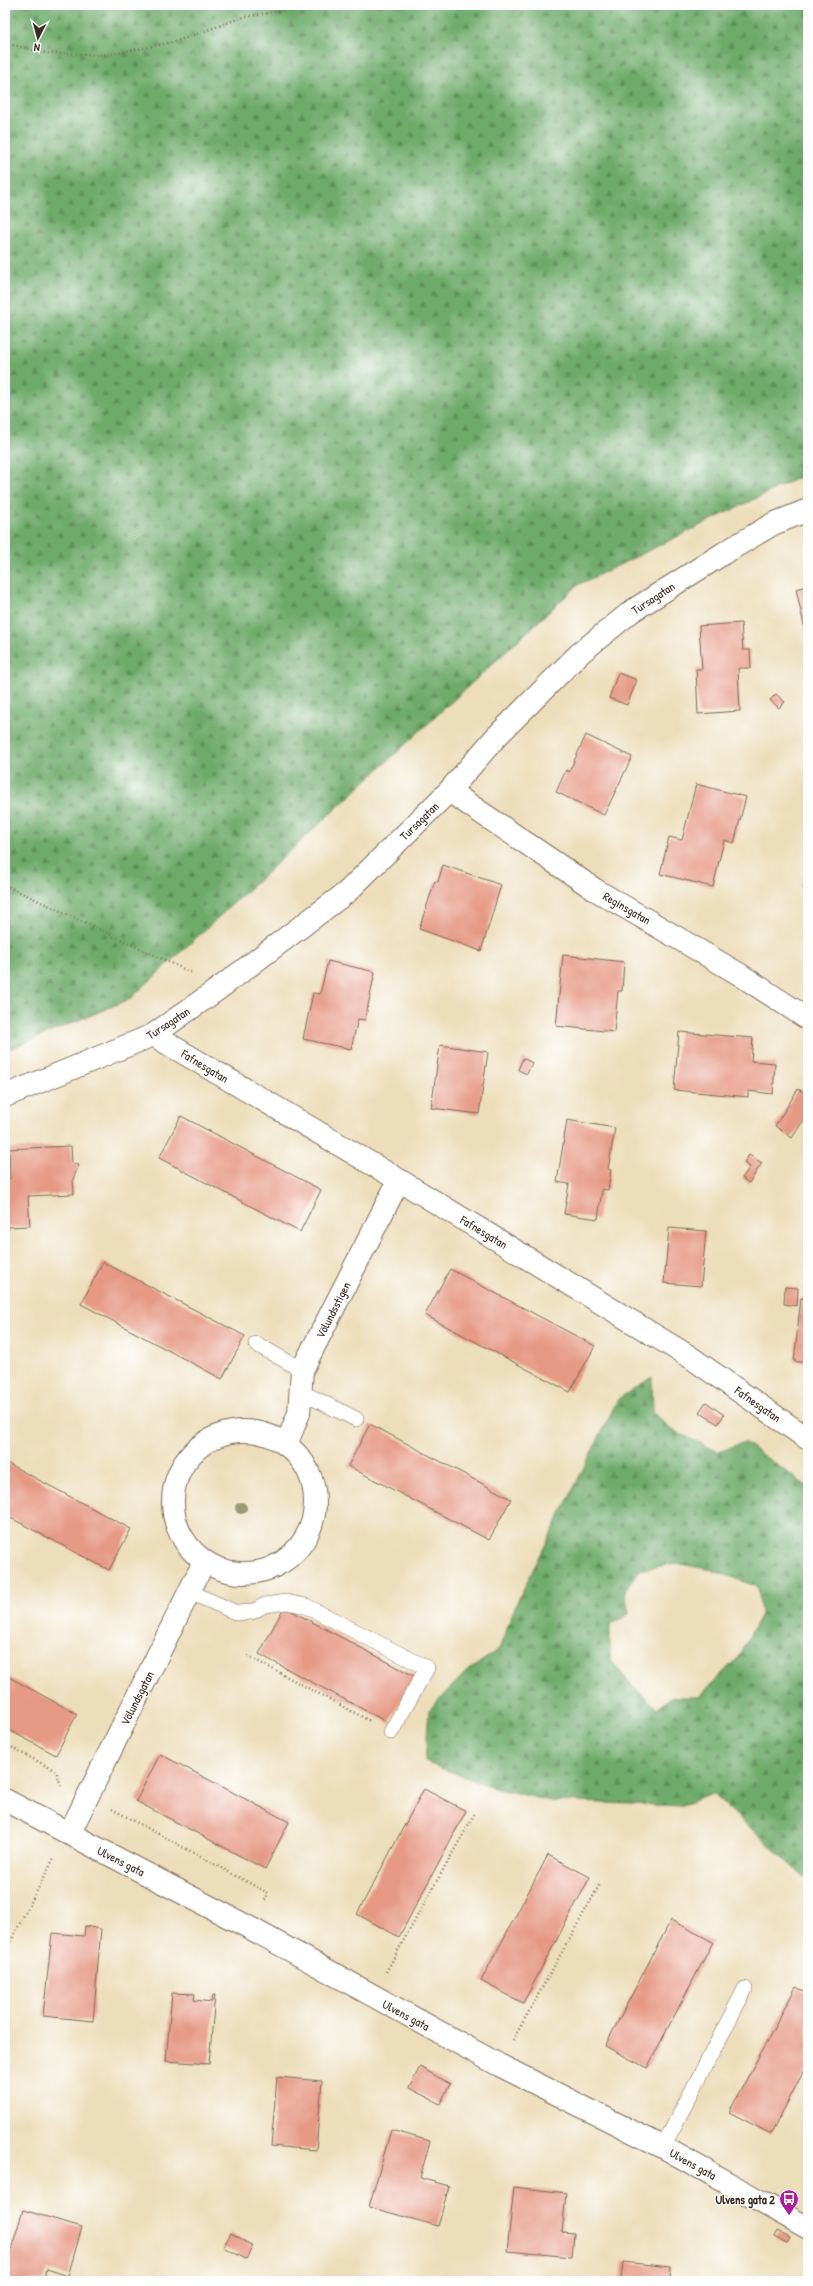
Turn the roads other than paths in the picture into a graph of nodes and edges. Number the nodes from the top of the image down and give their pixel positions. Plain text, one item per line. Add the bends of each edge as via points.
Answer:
1 (808, 510) edge
2 (449, 791) junction
3 (808, 1019) edge
4 (153, 1035) junction
5 (5, 1096) edge
6 (399, 1180) junction
7 (256, 1344) dead end
8 (302, 1370) junction
9 (301, 1392) junction
10 (356, 1419) dead end
11 (808, 1439) edge
12 (286, 1445) junction
13 (204, 1562) junction
14 (190, 1592) junction
15 (391, 1732) road end
16 (5, 1800) edge
17 (69, 1834) junction
18 (745, 1990) dead end
19 (663, 2147) junction
20 (808, 2228) edge

1 - 2 street, Tursagatan via 773,524 632,611 578,654 496,737
2 - 3 street, Reginsgatan via 594,888 739,974
2 - 4 street, Tursagatan via 347,892
4 - 5 street, Tursagatan
4 - 6 street, Fafnesgatan
6 - 8 street, Völundsstigen
6 - 11 street, Fafnesgatan via 690,1357
7 - 8 lane
8 - 9 street, Völundsstigen
9 - 10 lane
9 - 12 street, Völundsstigen via 299,1413
12 - 13 street via 298,1456 310,1477 315,1501 311,1526 295,1551 276,1566 252,1573 227,1572
12 - 13 street via 264,1434 239,1431 215,1437 194,1450 177,1476 172,1500 176,1524 187,1546
13 - 14 street, Völundsgatan
14 - 15 lane via 237,1613 252,1612 265,1605 286,1602 306,1606 427,1668
14 - 17 street, Völundsgatan
16 - 17 street, Ulvens gata
17 - 19 street, Ulvens gata via 252,1929 499,2065
18 - 19 lane
19 - 20 street, Ulvens gata

